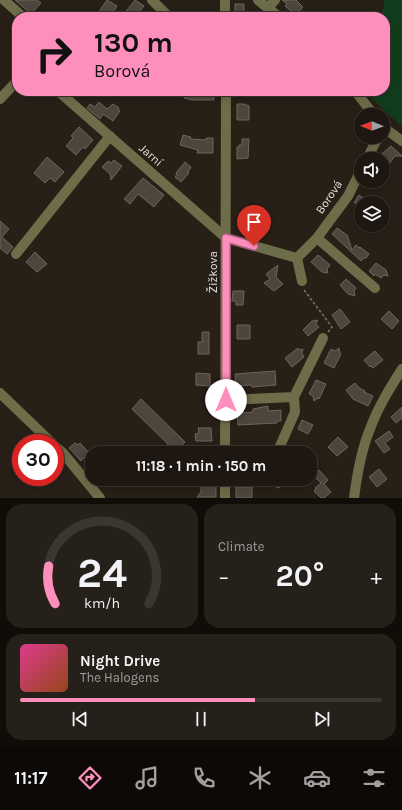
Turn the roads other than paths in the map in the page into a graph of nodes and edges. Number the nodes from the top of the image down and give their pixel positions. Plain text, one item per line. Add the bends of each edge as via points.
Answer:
1 (4, 0) edge
2 (152, 0) edge
3 (225, 0) edge
4 (258, 0) edge
5 (275, 0) edge
6 (268, 8) junction
7 (17, 12) edge
8 (164, 12) edge
9 (225, 12) edge
10 (273, 12) edge
11 (12, 86) edge
12 (64, 96) edge
13 (226, 96) edge
14 (359, 96) edge
15 (0, 99) edge
16 (368, 108) edge
17 (390, 132) edge
18 (110, 136) junction
19 (402, 141) edge
20 (354, 184) edge
21 (226, 238) junction
22 (317, 238) junction
23 (16, 254) dead end
24 (297, 258) junction
25 (302, 280) road end
26 (375, 288) dead end
27 (324, 338) road end
28 (402, 368) edge
29 (0, 394) edge
30 (294, 398) junction
31 (226, 400) junction
32 (42, 434) edge
33 (225, 446) edge
34 (280, 446) edge
35 (64, 454) edge
36 (225, 486) edge
37 (100, 498) edge
38 (225, 498) edge
39 (354, 498) edge

1 - 7 street
2 - 8 street
3 - 9 street
4 - 6 street
5 - 6 street
6 - 10 street
11 - 15 street
12 - 18 street, Jarní
13 - 21 street, Žižkova
14 - 16 street
17 - 19 street
18 - 21 street, Jarní
18 - 23 street
20 - 22 street, Borová
21 - 24 street
21 - 31 street, Žižkova
22 - 24 street, Borová
22 - 26 street
24 - 25 street
27 - 30 street
28 - 39 street via 386,394 370,429
29 - 32 street
30 - 31 street
30 - 34 street via 295,412
31 - 33 street, Žižkova
35 - 37 street
36 - 38 street

